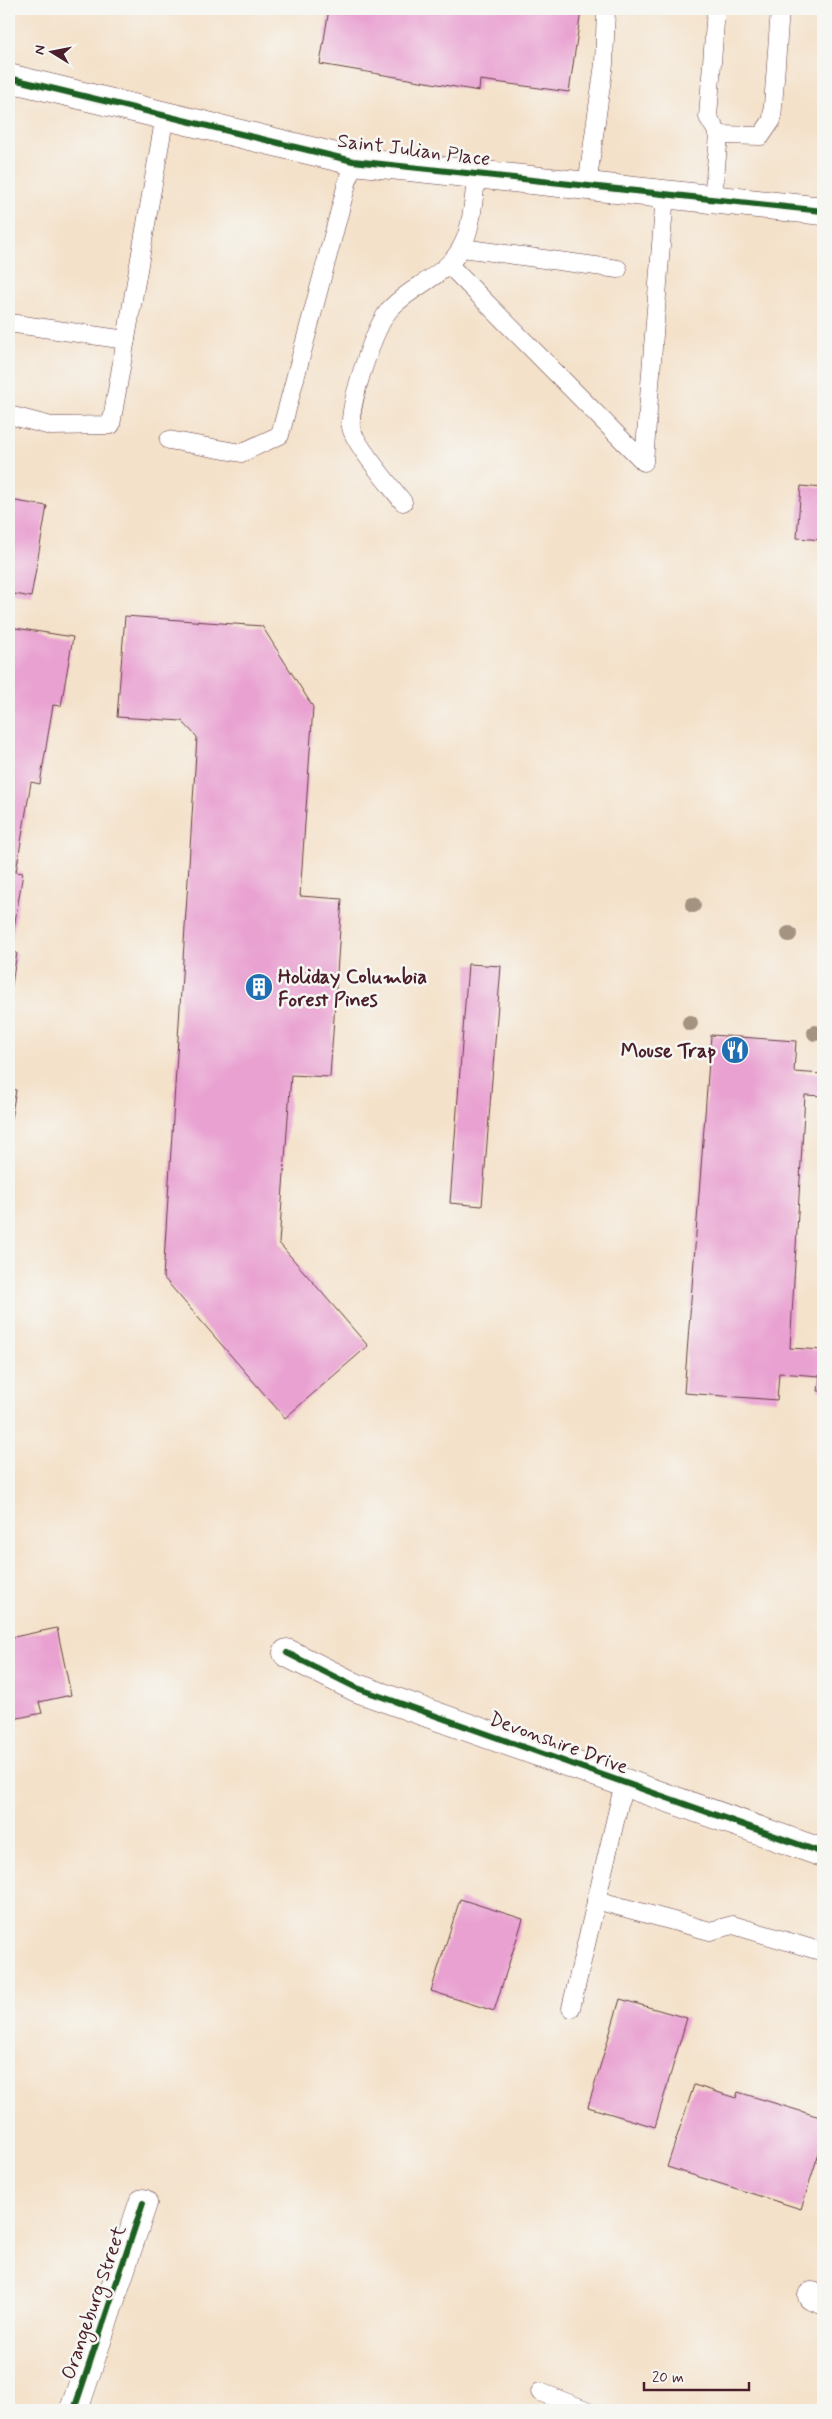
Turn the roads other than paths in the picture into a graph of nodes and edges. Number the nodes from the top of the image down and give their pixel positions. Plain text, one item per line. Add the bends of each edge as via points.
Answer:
1 (606, 9) edge
2 (716, 9) edge
3 (780, 9) edge
4 (9, 78) edge
5 (165, 115) junction
6 (719, 135) junction
7 (353, 161) junction
8 (476, 174) junction
9 (587, 186) junction
10 (665, 194) junction
11 (713, 199) junction
12 (823, 211) edge
13 (462, 248) junction
14 (449, 265) junction
15 (618, 269) dead end
16 (9, 323) edge
17 (126, 340) junction
18 (9, 415) edge
19 (168, 440) dead end
20 (403, 502) dead end
21 (287, 1653) dead end
22 (624, 1783) junction
23 (823, 1853) edge
24 (596, 1900) junction
25 (823, 1952) edge
26 (571, 2008) dead end
27 (143, 2203) dead end
28 (540, 2392) dead end
29 (74, 2410) edge
30 (586, 2410) edge

1 - 9 lane via 604,64
2 - 6 lane via 708,117
3 - 6 lane via 772,120 761,136
4 - 5 street, Saint Julian Place
5 - 7 street, Saint Julian Place
5 - 17 lane
6 - 11 lane
7 - 8 street, Saint Julian Place
7 - 19 lane via 280,435 241,453
8 - 9 street, Saint Julian Place
8 - 13 lane via 468,230
9 - 10 street, Saint Julian Place
10 - 11 street, Saint Julian Place
10 - 14 lane via 644,462
11 - 12 street, Saint Julian Place
13 - 14 lane
13 - 15 lane
14 - 20 lane via 389,310 372,342 354,403 351,429 369,459
16 - 17 lane
17 - 18 lane via 111,425 50,426
21 - 22 street, Devonshire Drive via 357,1688
22 - 23 street, Devonshire Drive
22 - 24 lane
24 - 25 lane via 710,1932 733,1925
24 - 26 lane
27 - 29 street, Orangeburg Street
28 - 30 lane

